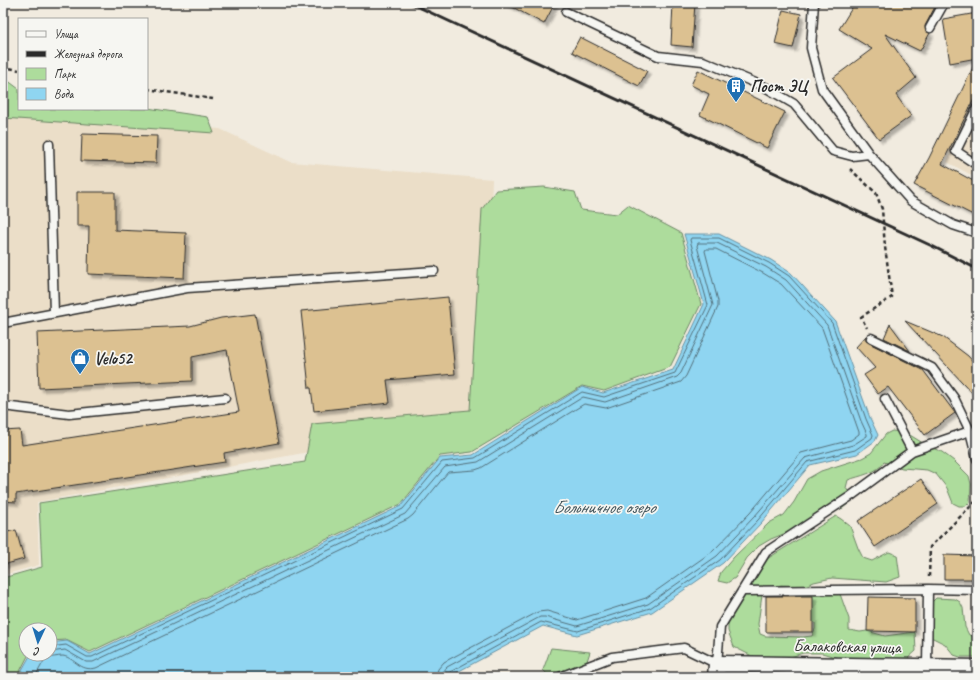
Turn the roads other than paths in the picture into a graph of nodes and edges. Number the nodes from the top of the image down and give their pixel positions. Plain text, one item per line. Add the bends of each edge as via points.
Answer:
1 (814, 3) edge
2 (944, 3) edge
3 (566, 12) dead end
4 (930, 28) dead end
5 (977, 108) edge
6 (50, 144) dead end
7 (869, 154) junction
8 (977, 165) edge
9 (977, 233) edge
10 (434, 271) dead end
11 (54, 313) junction
12 (3, 322) edge
13 (871, 338) road end
14 (225, 398) dead end
15 (885, 398) dead end
16 (3, 406) edge
17 (970, 431) junction
18 (912, 451) junction
19 (977, 459) edge
20 (928, 589) junction
21 (977, 590) edge
22 (742, 591) junction
23 (927, 668) junction
24 (977, 668) edge
25 (716, 670) edge
26 (898, 671) edge
27 (560, 677) edge

1 - 7 lane via 811,48 822,89
2 - 4 lane
3 - 7 lane via 658,56 703,61 764,87 794,104 833,151 852,156
5 - 8 lane via 956,151
6 - 11 lane
7 - 9 lane via 911,200 954,225
10 - 11 lane via 187,288
11 - 12 lane
13 - 17 lane via 932,368 954,398
14 - 16 lane via 69,414
15 - 18 lane
17 - 18 lane
17 - 19 lane
18 - 22 lane via 852,496 766,552
20 - 21 lane
20 - 22 lane
20 - 23 lane
22 - 25 lane via 720,627
23 - 24 street, Балаковская улица
23 - 26 street, Балаковская улица
25 - 26 street, Балаковская улица
25 - 27 lane via 684,648 612,657

